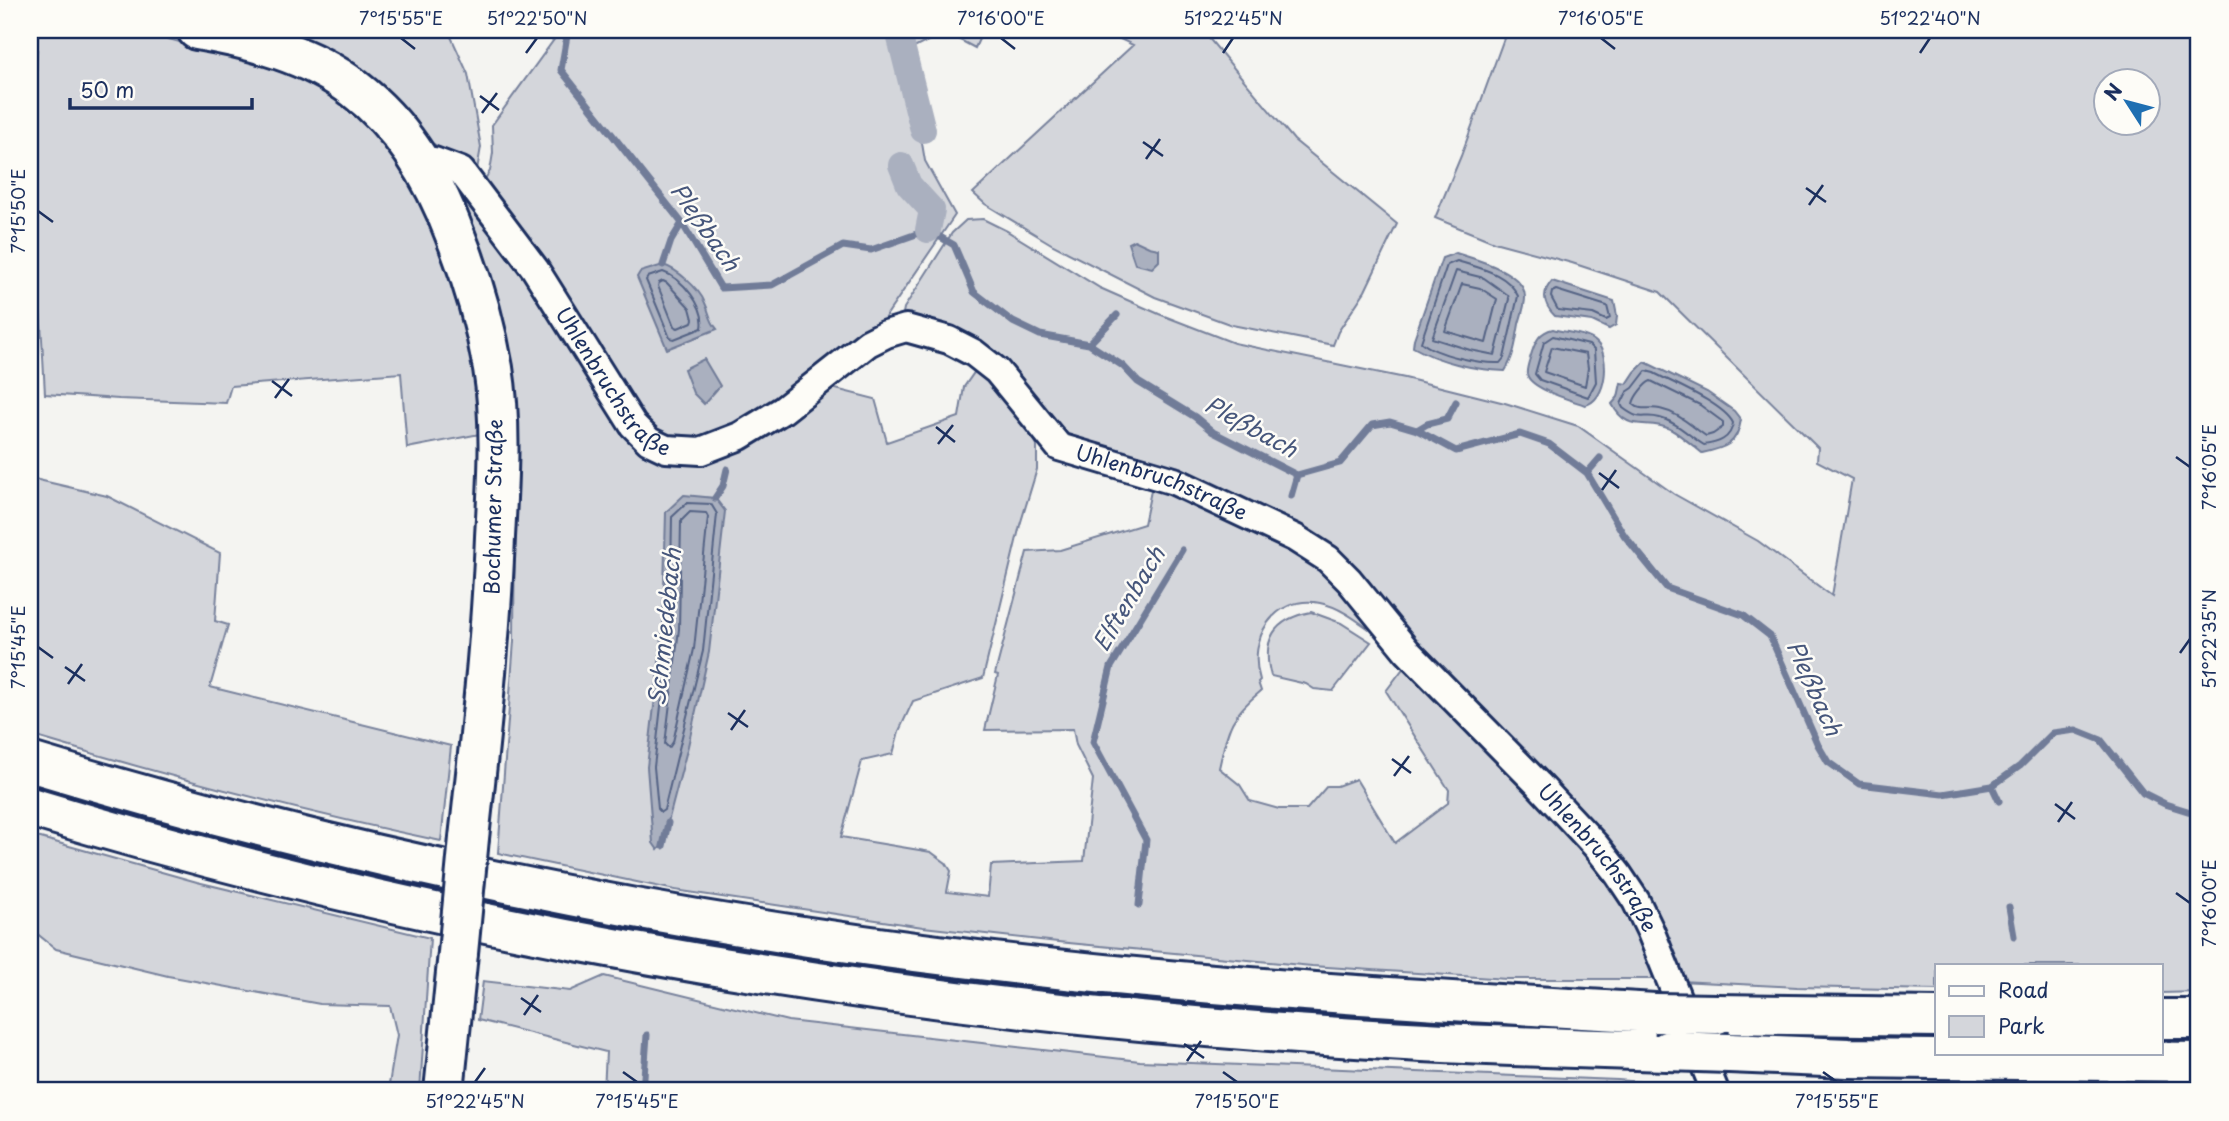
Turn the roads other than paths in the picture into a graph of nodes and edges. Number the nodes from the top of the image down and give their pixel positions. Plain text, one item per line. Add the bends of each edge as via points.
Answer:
1 (197, 30) edge
2 (421, 162) junction
3 (30, 762) edge
4 (30, 807) edge
5 (1935, 1017) edge
6 (2162, 1019) edge
7 (2199, 1019) edge
8 (2199, 1062) edge
9 (444, 1091) edge
10 (1715, 1091) edge

1 - 2 main road, Bochumer Straße via 279,50 329,72 374,105
2 - 9 main road, Bochumer Straße, bridge via 447,211 473,281 493,369 499,457 490,642
2 - 10 street, Uhlenbruchstraße via 434,161 461,171 534,269 633,425 657,445 701,451 740,436 783,410 868,343 906,328 949,340 997,371 1059,447 1174,481 1263,522 1328,559 1407,651 1538,783 1618,874 1650,930
3 - 5 main road, bridge via 144,797 437,870 663,914 970,959 1307,992 1655,1013
4 - 8 main road, bridge via 314,885 593,944 824,982 1070,1013 1479,1045 1848,1058
6 - 7 main road

